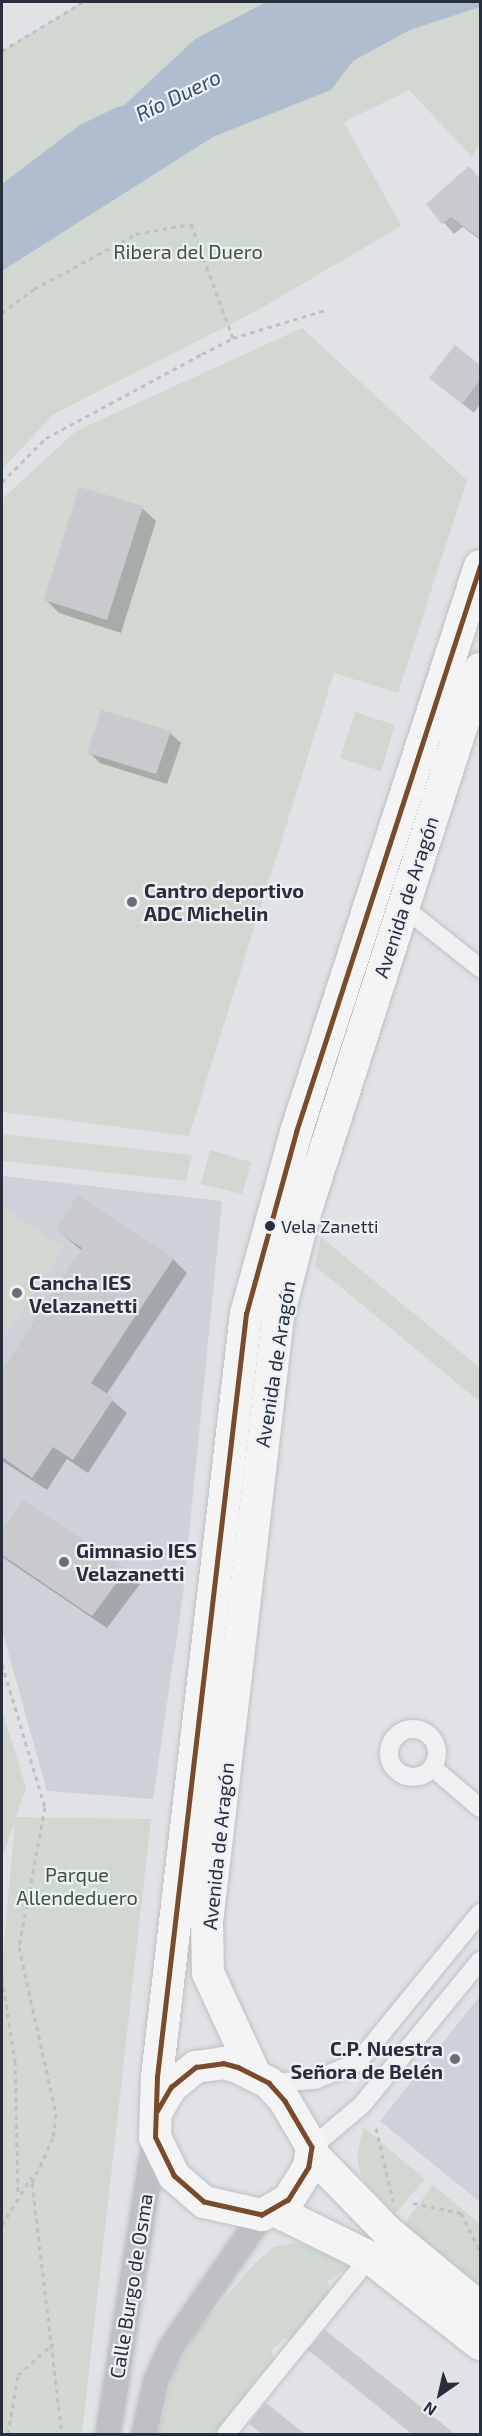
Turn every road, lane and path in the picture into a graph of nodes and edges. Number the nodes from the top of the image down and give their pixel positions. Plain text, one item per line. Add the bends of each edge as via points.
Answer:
1 (83, 2) edge
2 (2, 51) edge
3 (325, 310) dead end
4 (2, 314) edge
5 (233, 338) junction
6 (2, 482) edge
7 (480, 566) edge
8 (480, 669) edge
9 (407, 794) junction
10 (402, 906) junction
11 (480, 968) edge
12 (2, 1664) edge
13 (432, 1767) dead end
14 (480, 1808) edge
15 (480, 1913) edge
16 (480, 1961) edge
17 (2, 1978) edge
18 (262, 2079) junction
19 (156, 2124) junction
20 (376, 2128) dead end
21 (312, 2151) junction
22 (34, 2174) junction
23 (18, 2192) junction
24 (413, 2203) dead end
25 (394, 2209) dead end
26 (278, 2215) junction
27 (2, 2225) edge
28 (480, 2251) edge
29 (230, 2264) junction
30 (360, 2269) dead end
31 (480, 2308) edge
32 (54, 2343) junction
33 (480, 2344) edge
34 (234, 2432) edge
35 (8, 2434) edge
36 (62, 2434) edge
37 (108, 2434) edge
38 (144, 2434) edge

1 - 2 path
3 - 5 path
4 - 5 path via 34,289 136,234 191,224
5 - 6 path via 46,438
7 - 9 highway, Avenida de Aragón
8 - 10 highway, Avenida de Aragón
9 - 10 street via 416,806
9 - 19 highway, Avenida de Aragón via 296,1132 246,1314
10 - 11 street
10 - 18 highway, Avenida de Aragón via 303,1220 278,1317 262,1438 207,1922 208,1973
12 - 22 path via 45,1807 20,1920 19,1947 56,2114 53,2138
13 - 14 street
15 - 18 street via 358,2062 315,2080
16 - 21 street via 362,2105
17 - 23 path via 15,2061
18 - 19 highway via 223,2063 196,2067 171,2087
18 - 21 highway via 302,2125
19 - 26 highway via 174,2176 204,2202
19 - 37 street, Calle Burgo de Osma
20 - 25 path
21 - 26 highway via 303,2180
21 - 31 highway via 387,2231
22 - 23 path
22 - 32 path
23 - 27 path
24 - 28 path via 461,2213
26 - 29 street, Calle Burgo de Osma
26 - 29 street, Calle Burgo de Osma
26 - 33 highway via 369,2257
29 - 38 street, Calle Burgo de Osma via 163,2363
30 - 34 street
32 - 35 path via 18,2375
32 - 36 path

